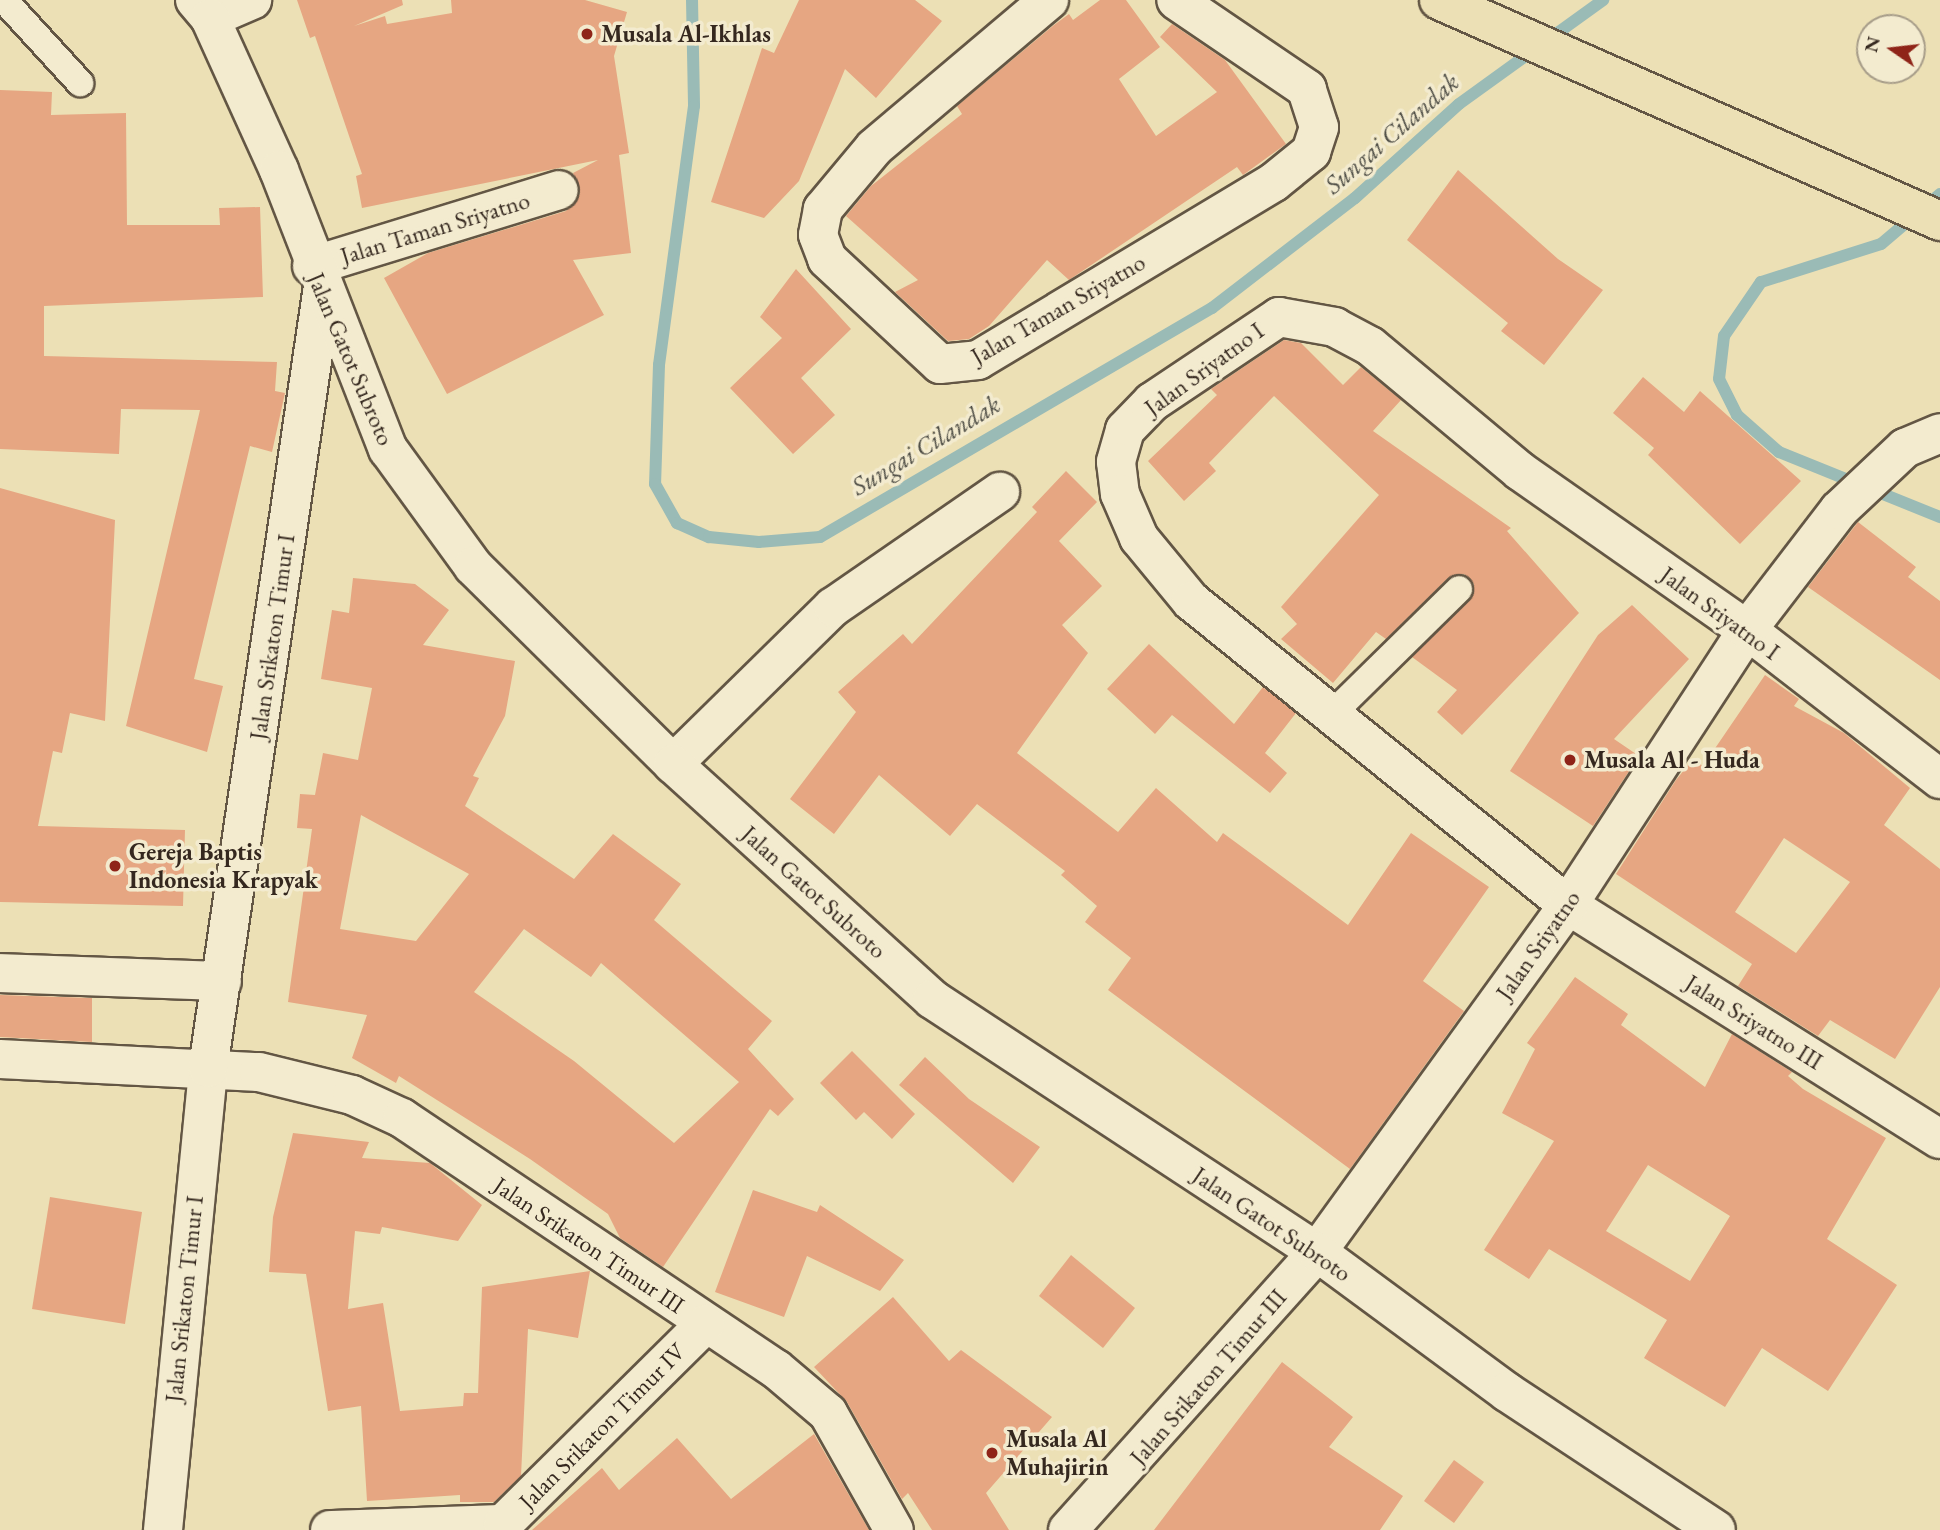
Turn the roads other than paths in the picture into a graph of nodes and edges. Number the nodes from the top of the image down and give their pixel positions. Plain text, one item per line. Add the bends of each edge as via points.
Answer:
1 (4, 0) edge
2 (252, 0) edge
3 (1049, 0) edge
4 (1176, 0) edge
5 (1439, 0) edge
6 (203, 9) edge
7 (80, 83) dead end
8 (559, 190) dead end
9 (1940, 222) edge
10 (317, 279) junction
11 (1940, 433) edge
12 (1000, 492) dead end
13 (1459, 589) dead end
14 (1747, 630) junction
15 (1332, 713) junction
16 (673, 764) junction
17 (1940, 779) edge
18 (1568, 905) junction
19 (0, 973) edge
20 (222, 981) junction
21 (0, 1059) edge
22 (208, 1068) junction
23 (1940, 1139) edge
24 (1317, 1252) junction
25 (705, 1324) junction
26 (1084, 1525) edge
27 (506, 1527) edge
28 (163, 1530) edge
29 (330, 1530) edge
30 (894, 1530) edge
31 (1716, 1530) edge

1 - 7 lane
2 - 6 street
3 - 4 street, Jalan Taman Sriyatno via 874,148 823,209 818,235 827,259 940,364 978,360 1274,182 1311,152 1319,127 1307,89
5 - 9 highway
6 - 10 street, Jalan Gatot Subroto via 279,170
8 - 10 street, Jalan Taman Sriyatno
10 - 16 street, Jalan Gatot Subroto via 388,449 473,566
10 - 20 street, Jalan Srikaton Timur I
11 - 14 street, Jalan Sriyatno via 1905,447 1839,510
12 - 16 street via 833,607
13 - 15 lane
14 - 15 street, Jalan Sriyatno I via 1520,471 1370,346 1335,327 1279,317 1152,402 1125,430 1116,462 1120,495 1139,538 1191,601
14 - 17 street, Jalan Sriyatno I
14 - 18 street, Jalan Sriyatno
15 - 18 street, Jalan Sriyatno I
16 - 24 street, Jalan Gatot Subroto via 932,999
18 - 23 street, Jalan Sriyatno III
18 - 24 street, Jalan Sriyatno
19 - 20 street
20 - 22 street, Jalan Srikaton Timur I
21 - 22 street
22 - 25 street, Jalan Srikaton Timur III via 310,1082 401,1118
22 - 28 street, Jalan Srikaton Timur I
24 - 26 street, Jalan Srikaton Timur III
24 - 31 street, Jalan Gatot Subroto via 1507,1392
25 - 27 street, Jalan Srikaton Timur IV
25 - 30 street, Jalan Srikaton Timur III via 776,1369 828,1413
27 - 29 street, Jalan Srikaton Timur IV

